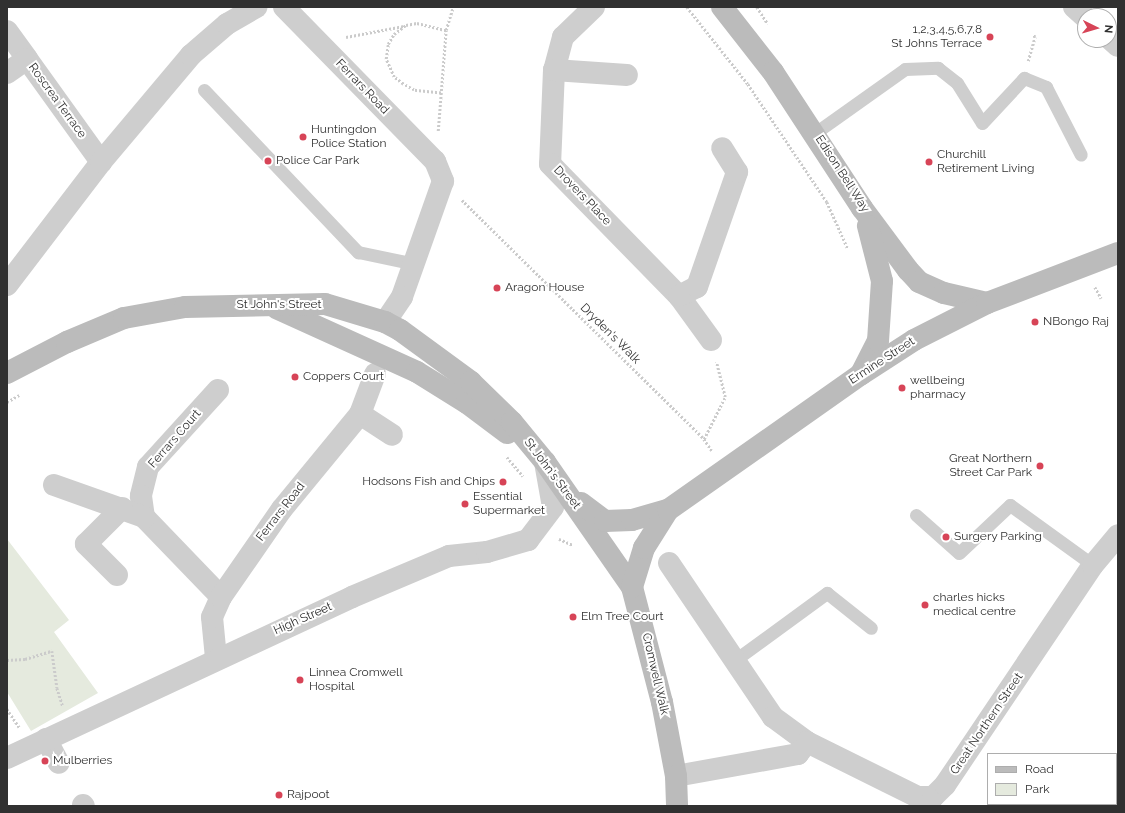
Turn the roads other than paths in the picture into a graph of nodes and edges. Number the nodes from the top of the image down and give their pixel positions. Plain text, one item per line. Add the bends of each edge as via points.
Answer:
1 (257, 7) edge
2 (284, 7) edge
3 (594, 7) edge
4 (722, 7) edge
5 (7, 31) edge
6 (27, 59) junction
7 (554, 70) junction
8 (7, 73) edge
9 (627, 76) dead end
10 (204, 90) dead end
11 (815, 133) junction
12 (722, 148) dead end
13 (1081, 155) dead end
14 (101, 162) junction
15 (862, 208) junction
16 (1118, 254) edge
17 (415, 264) junction
18 (7, 284) edge
19 (679, 296) junction
20 (987, 303) junction
21 (274, 306) junction
22 (385, 322) junction
23 (711, 340) road end
24 (7, 373) edge
25 (375, 374) dead end
26 (860, 375) junction
27 (218, 390) dead end
28 (360, 414) junction
29 (392, 435) dead end
30 (545, 462) junction
31 (54, 485) dead end
32 (567, 493) junction
33 (122, 508) junction
34 (668, 510) junction
35 (916, 515) dead end
36 (144, 517) junction
37 (1118, 535) edge
38 (606, 551) joint
39 (669, 563) dead end
40 (1093, 565) junction
41 (117, 575) dead end
42 (632, 587) junction
43 (221, 597) junction
44 (871, 628) dead end
45 (216, 658) junction
46 (735, 660) junction
47 (46, 739) junction
48 (807, 742) junction
49 (7, 758) edge
50 (59, 763) dead end
51 (676, 776) junction
52 (677, 806) edge

1 - 14 street via 228,24 191,55
2 - 17 street, Ferrars Road via 435,162 443,182
3 - 7 street, Drovers Place via 563,37
4 - 11 main road, Edison Bell Way via 773,72
5 - 6 street
6 - 8 street, Roscrea Terrace
6 - 14 street, Roscrea Terrace
7 - 9 street
7 - 19 street, Drovers Place via 550,164
10 - 17 lane via 358,252
11 - 13 lane via 905,69 938,68 957,83 982,123 1024,78 1046,87
11 - 15 main road, Edison Bell Way
12 - 19 street via 737,172 698,286
14 - 18 street
15 - 20 main road, Edison Bell Way via 903,264 920,282 959,298
15 - 26 main road via 877,252 882,281 878,341
16 - 20 main road, Ermine Street
17 - 22 street via 400,302
19 - 23 street, Drovers Place
20 - 26 main road, Ermine Street via 914,340
21 - 22 main road, St John's Street via 325,304
21 - 24 main road, St John's Street via 184,307 124,318 66,342
21 - 30 main road via 417,372 467,403
22 - 30 main road, St John's Street via 471,382 512,422
25 - 28 street, Ferrars Road
26 - 34 main road, Ermine Street
27 - 36 street, Ferrars Court via 148,467 141,496
28 - 29 street
28 - 43 street, Ferrars Road via 282,509
30 - 32 main road, St John's Street
30 - 45 street, High Street via 553,506 528,540 487,552 450,556
31 - 33 street
32 - 34 main road, Ermine Street via 605,521 632,520
32 - 38 main road, St John's Street
33 - 36 street
33 - 41 street via 86,544
34 - 42 main road, Ermine Street via 644,548
35 - 40 lane via 959,553 1010,505
36 - 43 street
37 - 40 street, Great Northern Street
38 - 42 main road, Cromwell Walk
39 - 46 street, Great Northern Street
40 - 48 street, Great Northern Street via 945,785 933,797 918,797
42 - 51 main road, Cromwell Walk via 657,679
43 - 45 street, Ferrars Road via 212,617
44 - 46 lane via 827,593
45 - 47 street, High Street
46 - 48 street, Great Northern Street via 774,717
47 - 49 street, High Street
47 - 50 street
48 - 51 street via 798,754
51 - 52 main road, Cromwell Walk

